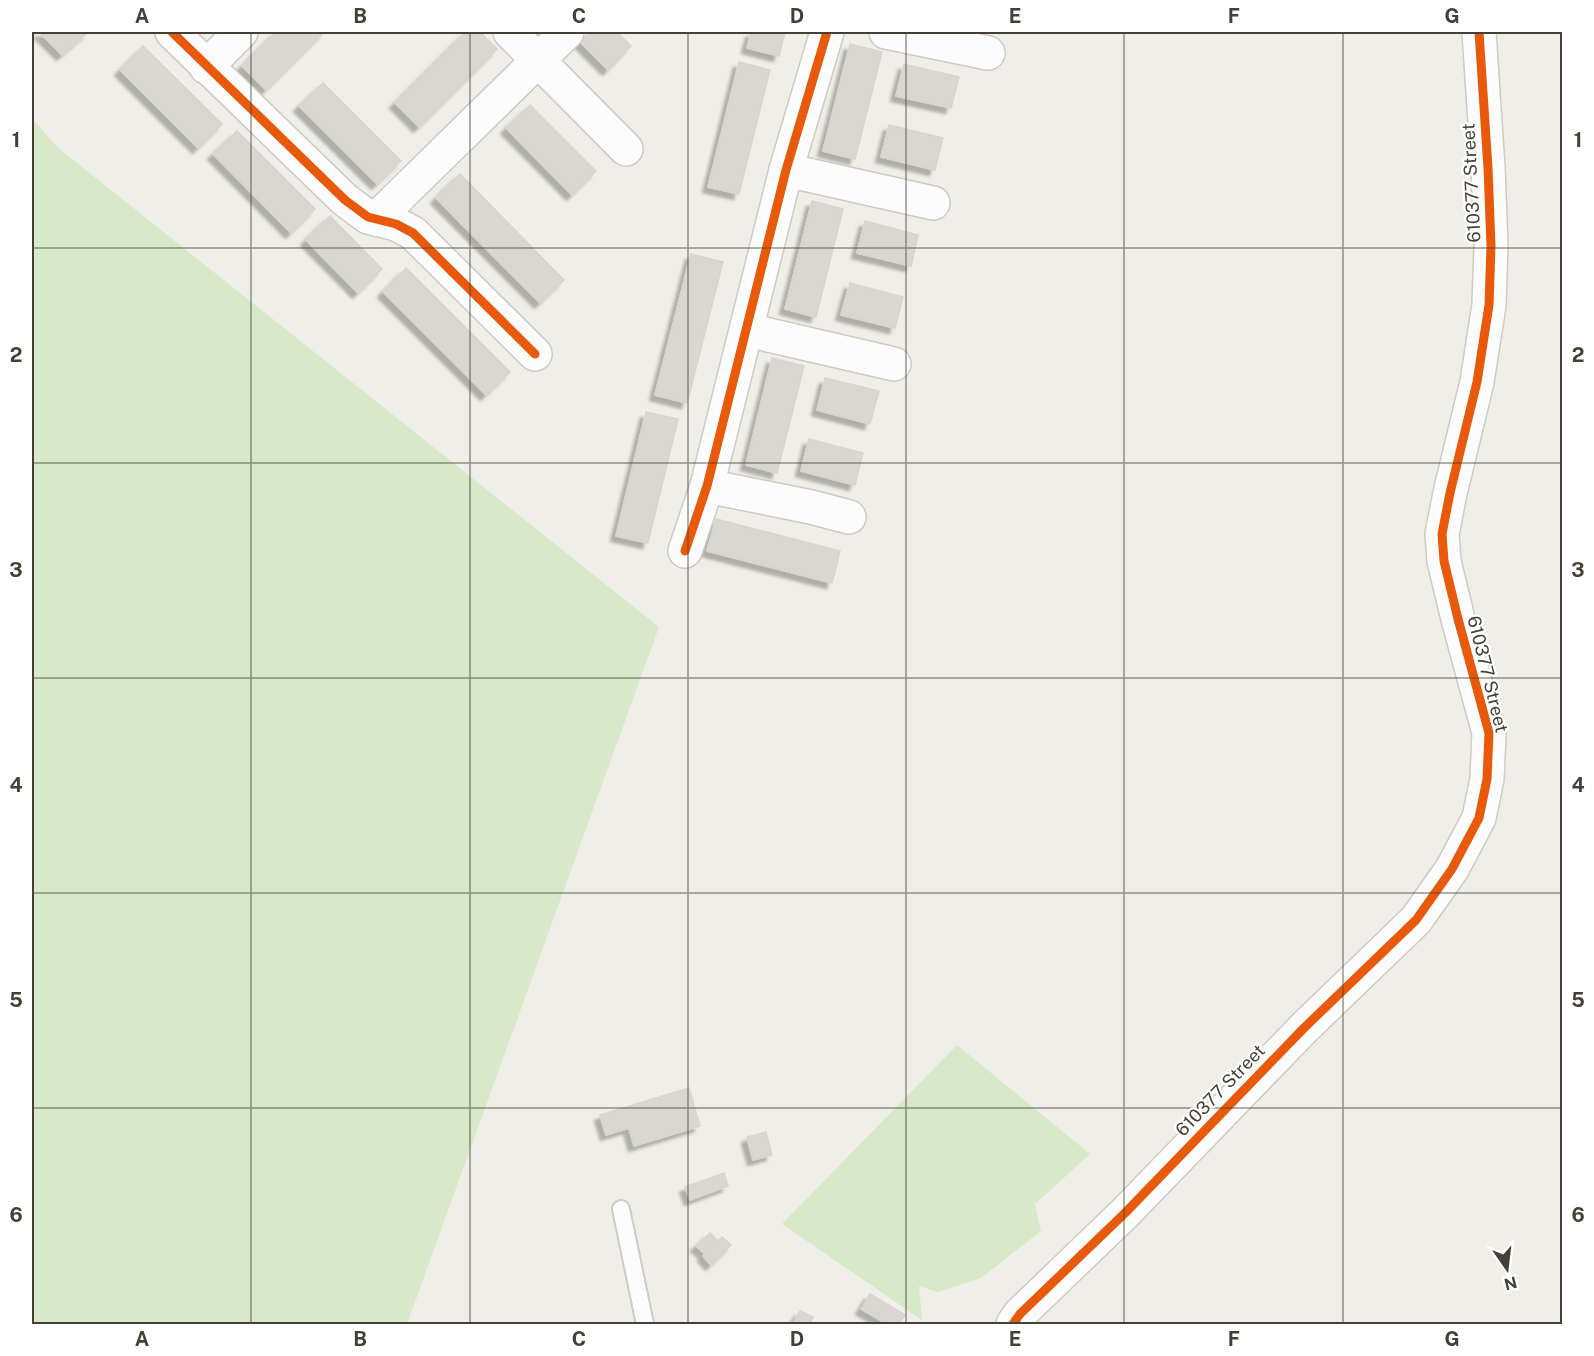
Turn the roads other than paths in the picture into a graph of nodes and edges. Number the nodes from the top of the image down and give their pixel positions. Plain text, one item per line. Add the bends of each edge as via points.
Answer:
1 (172, 32) edge
2 (242, 32) edge
3 (510, 32) edge
4 (567, 32) edge
5 (827, 32) edge
6 (886, 32) edge
7 (1479, 32) edge
8 (988, 53) dead end
9 (538, 59) junction
10 (206, 67) junction
11 (626, 149) dead end
12 (786, 170) junction
13 (933, 203) dead end
14 (376, 219) junction
15 (747, 330) junction
16 (535, 354) dead end
17 (894, 364) dead end
18 (707, 486) junction
19 (849, 517) dead end
20 (685, 551) dead end
21 (621, 1209) dead end
22 (645, 1324) edge
23 (1013, 1324) edge

1 - 10 street
2 - 10 street
3 - 9 street
4 - 9 street
5 - 12 street
6 - 8 street
7 - 23 street, 610377 Street via 1491,246 1489,305 1477,382 1442,534 1444,561 1489,733 1487,779 1479,818 1452,869 1416,920 1304,1028
9 - 11 street
9 - 14 street
10 - 14 street via 345,200
12 - 13 street
12 - 15 street
14 - 16 street via 413,233
15 - 17 street
15 - 18 street
18 - 19 street
18 - 20 street
21 - 22 lane

